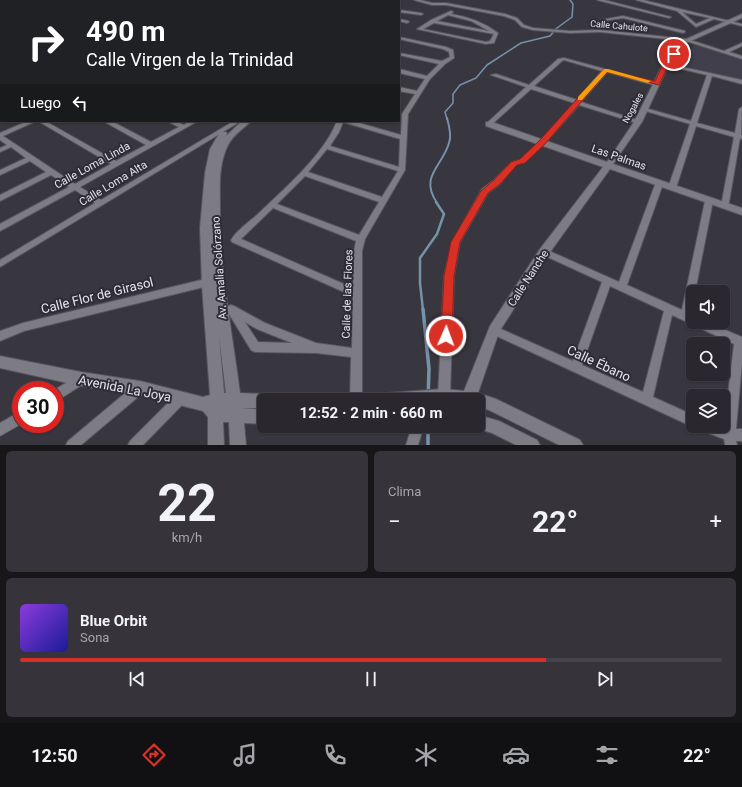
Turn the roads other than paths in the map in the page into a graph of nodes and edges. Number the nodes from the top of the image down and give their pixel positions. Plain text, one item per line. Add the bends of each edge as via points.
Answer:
1 (416, 0) edge
2 (441, 0) edge
3 (599, 0) edge
4 (638, 0) edge
5 (657, 3) edge
6 (462, 6) junction
7 (470, 7) junction
8 (677, 9) junction
9 (455, 10) junction
10 (400, 11) edge
11 (462, 12) junction
12 (421, 14) dead end
13 (447, 14) junction
14 (456, 16) junction
15 (742, 16) edge
16 (669, 17) junction
17 (714, 18) junction
18 (400, 20) edge
19 (603, 20) dead end
20 (432, 21) junction
21 (407, 22) dead end
22 (729, 22) junction
23 (742, 25) edge
24 (683, 32) junction
25 (496, 34) junction
26 (400, 38) edge
27 (689, 39) junction
28 (742, 44) edge
29 (725, 52) junction
30 (400, 54) edge
31 (742, 58) edge
32 (428, 60) junction
33 (443, 63) junction
34 (666, 64) junction
35 (606, 70) junction
36 (400, 71) edge
37 (435, 71) junction
38 (710, 74) junction
39 (494, 75) dead end
40 (428, 78) junction
41 (742, 82) edge
42 (657, 84) junction
43 (529, 87) junction
44 (400, 89) edge
45 (418, 93) junction
46 (577, 102) junction
47 (742, 109) edge
48 (645, 110) junction
49 (402, 113) edge
50 (22, 122) edge
51 (31, 122) edge
52 (43, 122) edge
53 (108, 122) edge
54 (172, 122) edge
55 (193, 122) edge
56 (236, 122) edge
57 (237, 122) edge
58 (246, 122) edge
59 (340, 122) edge
60 (348, 122) edge
61 (638, 122) junction
62 (693, 123) junction
63 (489, 124) joint
64 (184, 127) junction
65 (0, 131) edge
66 (0, 136) edge
67 (739, 136) edge
68 (404, 138) junction
69 (542, 143) junction
70 (12, 145) junction
71 (152, 145) junction
72 (326, 147) junction
73 (0, 150) edge
74 (31, 158) junction
75 (116, 164) junction
76 (608, 166) junction
77 (402, 170) junction
78 (51, 172) junction
79 (0, 173) edge
80 (303, 173) junction
81 (659, 184) junction
82 (75, 187) junction
83 (672, 188) junction
84 (0, 198) edge
85 (382, 200) junction
86 (709, 201) junction
87 (100, 203) junction
88 (272, 205) junction
89 (725, 206) junction
90 (742, 212) edge
91 (0, 228) edge
92 (361, 239) junction
93 (544, 252) junction
94 (0, 264) edge
95 (607, 281) junction
96 (201, 284) dead end
97 (695, 285) edge
98 (621, 288) junction
99 (358, 294) junction
100 (669, 309) junction
101 (686, 318) edge
102 (712, 329) edge
103 (494, 330) junction
104 (0, 336) edge
105 (740, 342) edge
106 (316, 348) junction
107 (356, 353) junction
108 (0, 362) edge
109 (576, 367) junction
110 (81, 379) junction
111 (140, 388) junction
112 (64, 390) edge
113 (356, 393) edge
114 (440, 393) edge
115 (474, 393) edge
116 (180, 399) junction
117 (647, 400) junction
118 (234, 401) junction
119 (257, 401) edge
120 (485, 403) edge
121 (217, 407) junction
122 (236, 416) junction
123 (257, 417) edge
124 (686, 418) edge
125 (12, 423) edge
126 (485, 424) edge
127 (0, 430) edge
128 (416, 433) edge
129 (717, 433) edge
130 (742, 435) edge
131 (730, 440) edge
132 (72, 445) edge
133 (134, 445) edge
134 (216, 445) edge
135 (238, 445) edge
136 (412, 445) edge
137 (532, 445) edge
138 (575, 445) edge

1 - 6 street
2 - 6 street
3 - 16 street
4 - 5 street
5 - 8 street
5 - 16 street
6 - 7 street, Calle Cahulote
6 - 9 street
7 - 11 street
7 - 27 street, Calle Cahulote via 505,15 516,19 523,26 543,30 600,31
8 - 17 street
8 - 17 street via 696,26
9 - 11 street
9 - 13 street
10 - 12 street
11 - 14 street
13 - 14 street
13 - 20 street
14 - 25 street via 478,21
15 - 22 street
16 - 24 street
17 - 22 street
18 - 21 street
19 - 24 street via 623,17
20 - 25 street
20 - 25 street via 419,29 486,43 492,42
22 - 23 street
22 - 27 street
24 - 27 street
26 - 33 street via 450,51 452,58
27 - 29 street, Calle Cahulote
27 - 34 street, Nogales via 681,44
28 - 29 street
29 - 31 street, Calle Cahulote
30 - 32 street
32 - 33 street
32 - 37 street
33 - 37 street
34 - 38 street
34 - 42 street, Nogales
35 - 42 street
35 - 43 street via 564,59
35 - 46 street
36 - 40 street
37 - 40 street
38 - 41 street
38 - 62 street
39 - 43 street
40 - 45 street
42 - 48 street, Nogales
43 - 46 street
43 - 63 street
44 - 45 street
45 - 49 street
46 - 61 street
46 - 69 street
47 - 67 street
48 - 61 street, Nogales
48 - 62 street
49 - 68 street
50 - 65 street
51 - 66 street
52 - 75 street
53 - 71 street
54 - 64 street
55 - 64 street, Calle Loma Linda
56 - 87 street, Calle Loma Alta
57 - 121 street, Av. Amalia Solórzano via 222,135 214,149 208,173 205,228
58 - 118 street, Av. Amalia Solórzano via 224,143 215,185 216,259
59 - 72 street via 340,128
60 - 68 street
61 - 76 street, Nogales
62 - 67 street
62 - 83 street
63 - 69 street, Las Palmas
64 - 71 street, Calle Loma Linda
66 - 70 street
67 - 89 street
68 - 77 street
69 - 76 street, Las Palmas
69 - 114 street via 522,161 514,163 485,191 456,242 449,276
70 - 73 street
70 - 74 street
71 - 75 street, Calle Loma Linda
72 - 77 street
72 - 80 street
74 - 78 street
74 - 79 street
75 - 82 street, Calle Loma Linda
76 - 81 street, Las Palmas
76 - 93 street, Calle Nanche
77 - 85 street, Calle de las Flores
78 - 82 street
78 - 84 street
80 - 85 street
80 - 88 street
81 - 83 street, Las Palmas
81 - 98 street
82 - 87 street
82 - 91 street, Calle Loma Linda
83 - 86 street, Las Palmas
85 - 92 street, Calle de las Flores
86 - 89 street, Las Palmas
86 - 97 street
87 - 94 street, Calle Loma Alta
88 - 92 street
88 - 99 street via 235,240
89 - 90 street, Las Palmas
92 - 99 street, Calle de las Flores via 358,251
93 - 95 street
93 - 103 street, Calle Nanche
95 - 98 street
95 - 109 street
96 - 104 street, Calle Flor de Girasol via 23,327
98 - 100 street
99 - 107 street, Calle de las Flores
100 - 101 street
100 - 117 street
102 - 105 street
103 - 109 street, Calle Ébano
103 - 115 street, Calle Nanche
105 - 131 street
106 - 106 street via 254,347 230,309 261,326
106 - 107 street
107 - 113 street, Calle de las Flores
108 - 110 street, Avenida La Joya
109 - 117 street, Calle Ébano
110 - 111 street, Avenida La Joya
110 - 112 street
111 - 116 street, Avenida La Joya
111 - 132 street
116 - 121 street, Avenida La Joya
116 - 133 street
117 - 124 street, Calle Ébano
118 - 119 street
118 - 121 street
118 - 122 street, Av. Amalia Solórzano
120 - 138 street
121 - 122 street
121 - 134 street, Av. Amalia Solórzano
122 - 123 street
122 - 135 street, Av. Amalia Solórzano
125 - 127 street
126 - 137 street
128 - 136 street
129 - 131 street
130 - 131 street

